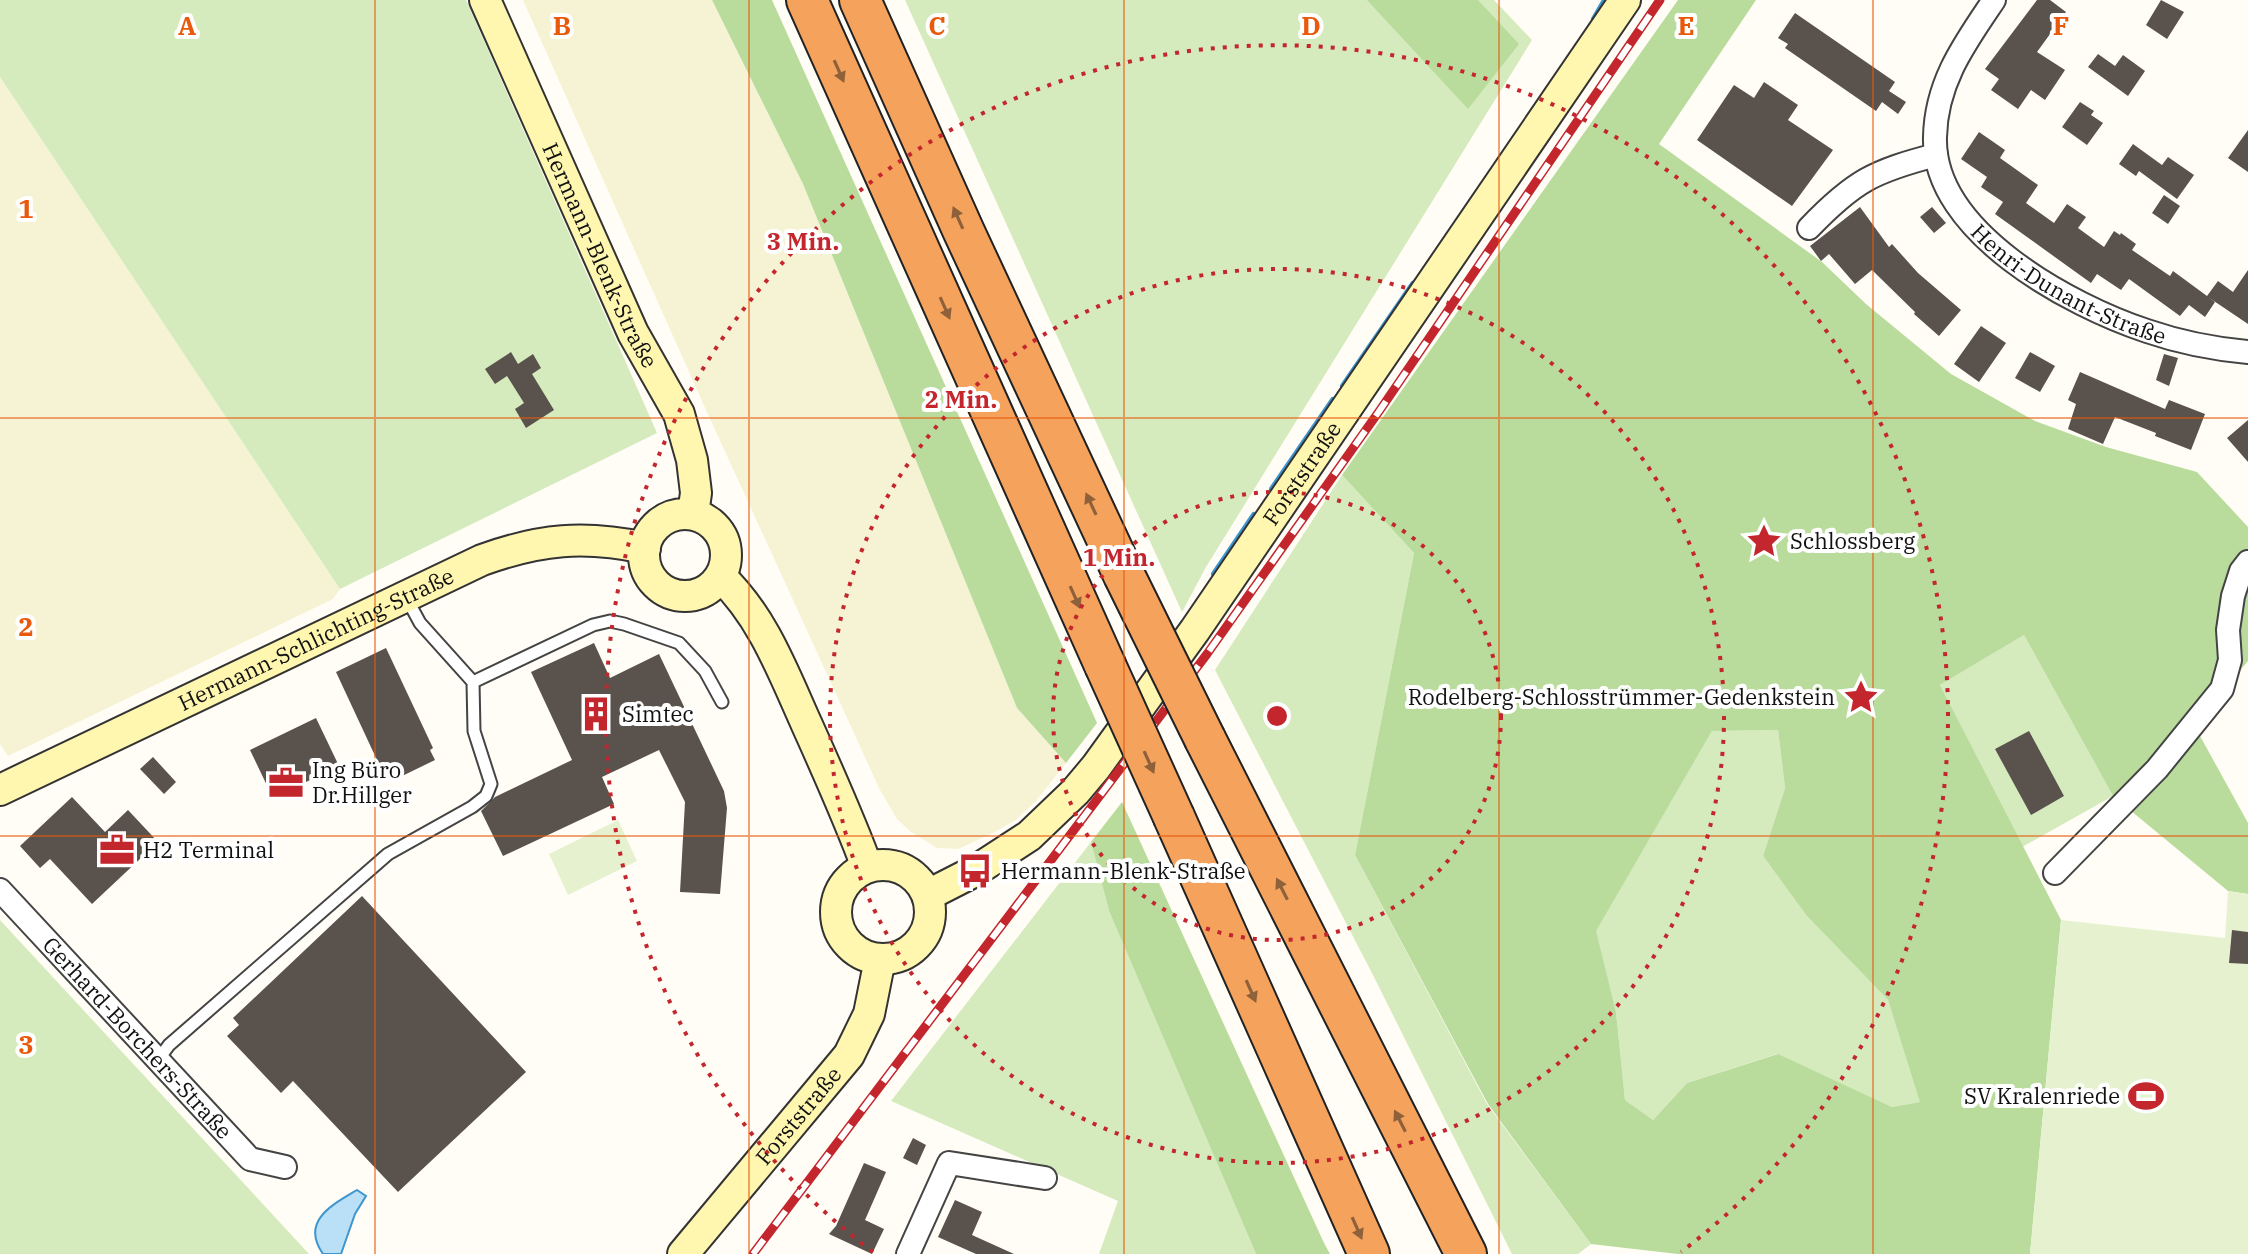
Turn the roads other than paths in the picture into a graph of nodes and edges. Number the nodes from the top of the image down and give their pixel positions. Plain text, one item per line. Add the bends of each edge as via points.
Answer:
1 (485, 0) edge
2 (807, 0) edge
3 (860, 0) edge
4 (1625, 0) edge
5 (1994, 0) edge
6 (1936, 155) junction
7 (1809, 228) dead end
8 (2248, 352) edge
9 (693, 514) junction
10 (645, 548) junction
11 (2248, 562) edge
12 (721, 577) junction
13 (405, 596) junction
14 (473, 682) junction
15 (722, 702) dead end
16 (5, 785) edge
17 (867, 867) junction
18 (2055, 873) dead end
19 (0, 890) edge
20 (928, 895) junction
21 (880, 959) junction
22 (158, 1060) junction
23 (285, 1167) dead end
24 (1045, 1178) dead end
25 (683, 1254) edge
26 (908, 1254) edge
27 (1369, 1254) edge
28 (1466, 1254) edge

1 - 9 street, Hermann-Blenk-Straße via 633,333 679,414 692,460
2 -> 27 highway, bridge
28 -> 3 highway, bridge via 1124,575
4 - 20 street, Forststraße via 1096,767 1029,836
5 - 6 street, Henri-Dunant-Straße via 1945,82
6 - 7 street via 1864,179
6 - 8 street, Henri-Dunant-Straße via 1965,215 2038,279 2148,332
9 - 10 street via 666,518 652,531
9 - 12 street via 711,523 723,539 727,558
10 - 12 street via 646,568 666,592 696,595
10 - 13 street, Hermann-Schlichting-Straße via 599,539 539,542 482,560
11 - 18 street via 2233,596 2230,660 2222,689 2157,769
12 - 17 street via 756,618 775,653
13 - 14 lane via 420,623
13 - 16 street, Hermann-Schlichting-Straße
14 - 15 lane via 610,621 679,643 705,671
14 - 22 lane via 474,731 491,784 486,796 388,854
17 - 20 street via 898,866 916,877
17 - 21 street via 847,880 835,912 849,945
19 - 22 street, Gerhard-Borchers-Straße
20 - 21 street via 930,918 921,940 903,955
21 - 25 street, Forststraße via 869,1014 849,1055
22 - 23 street, Gerhard-Borchers-Straße via 250,1159
24 - 26 street via 949,1163

